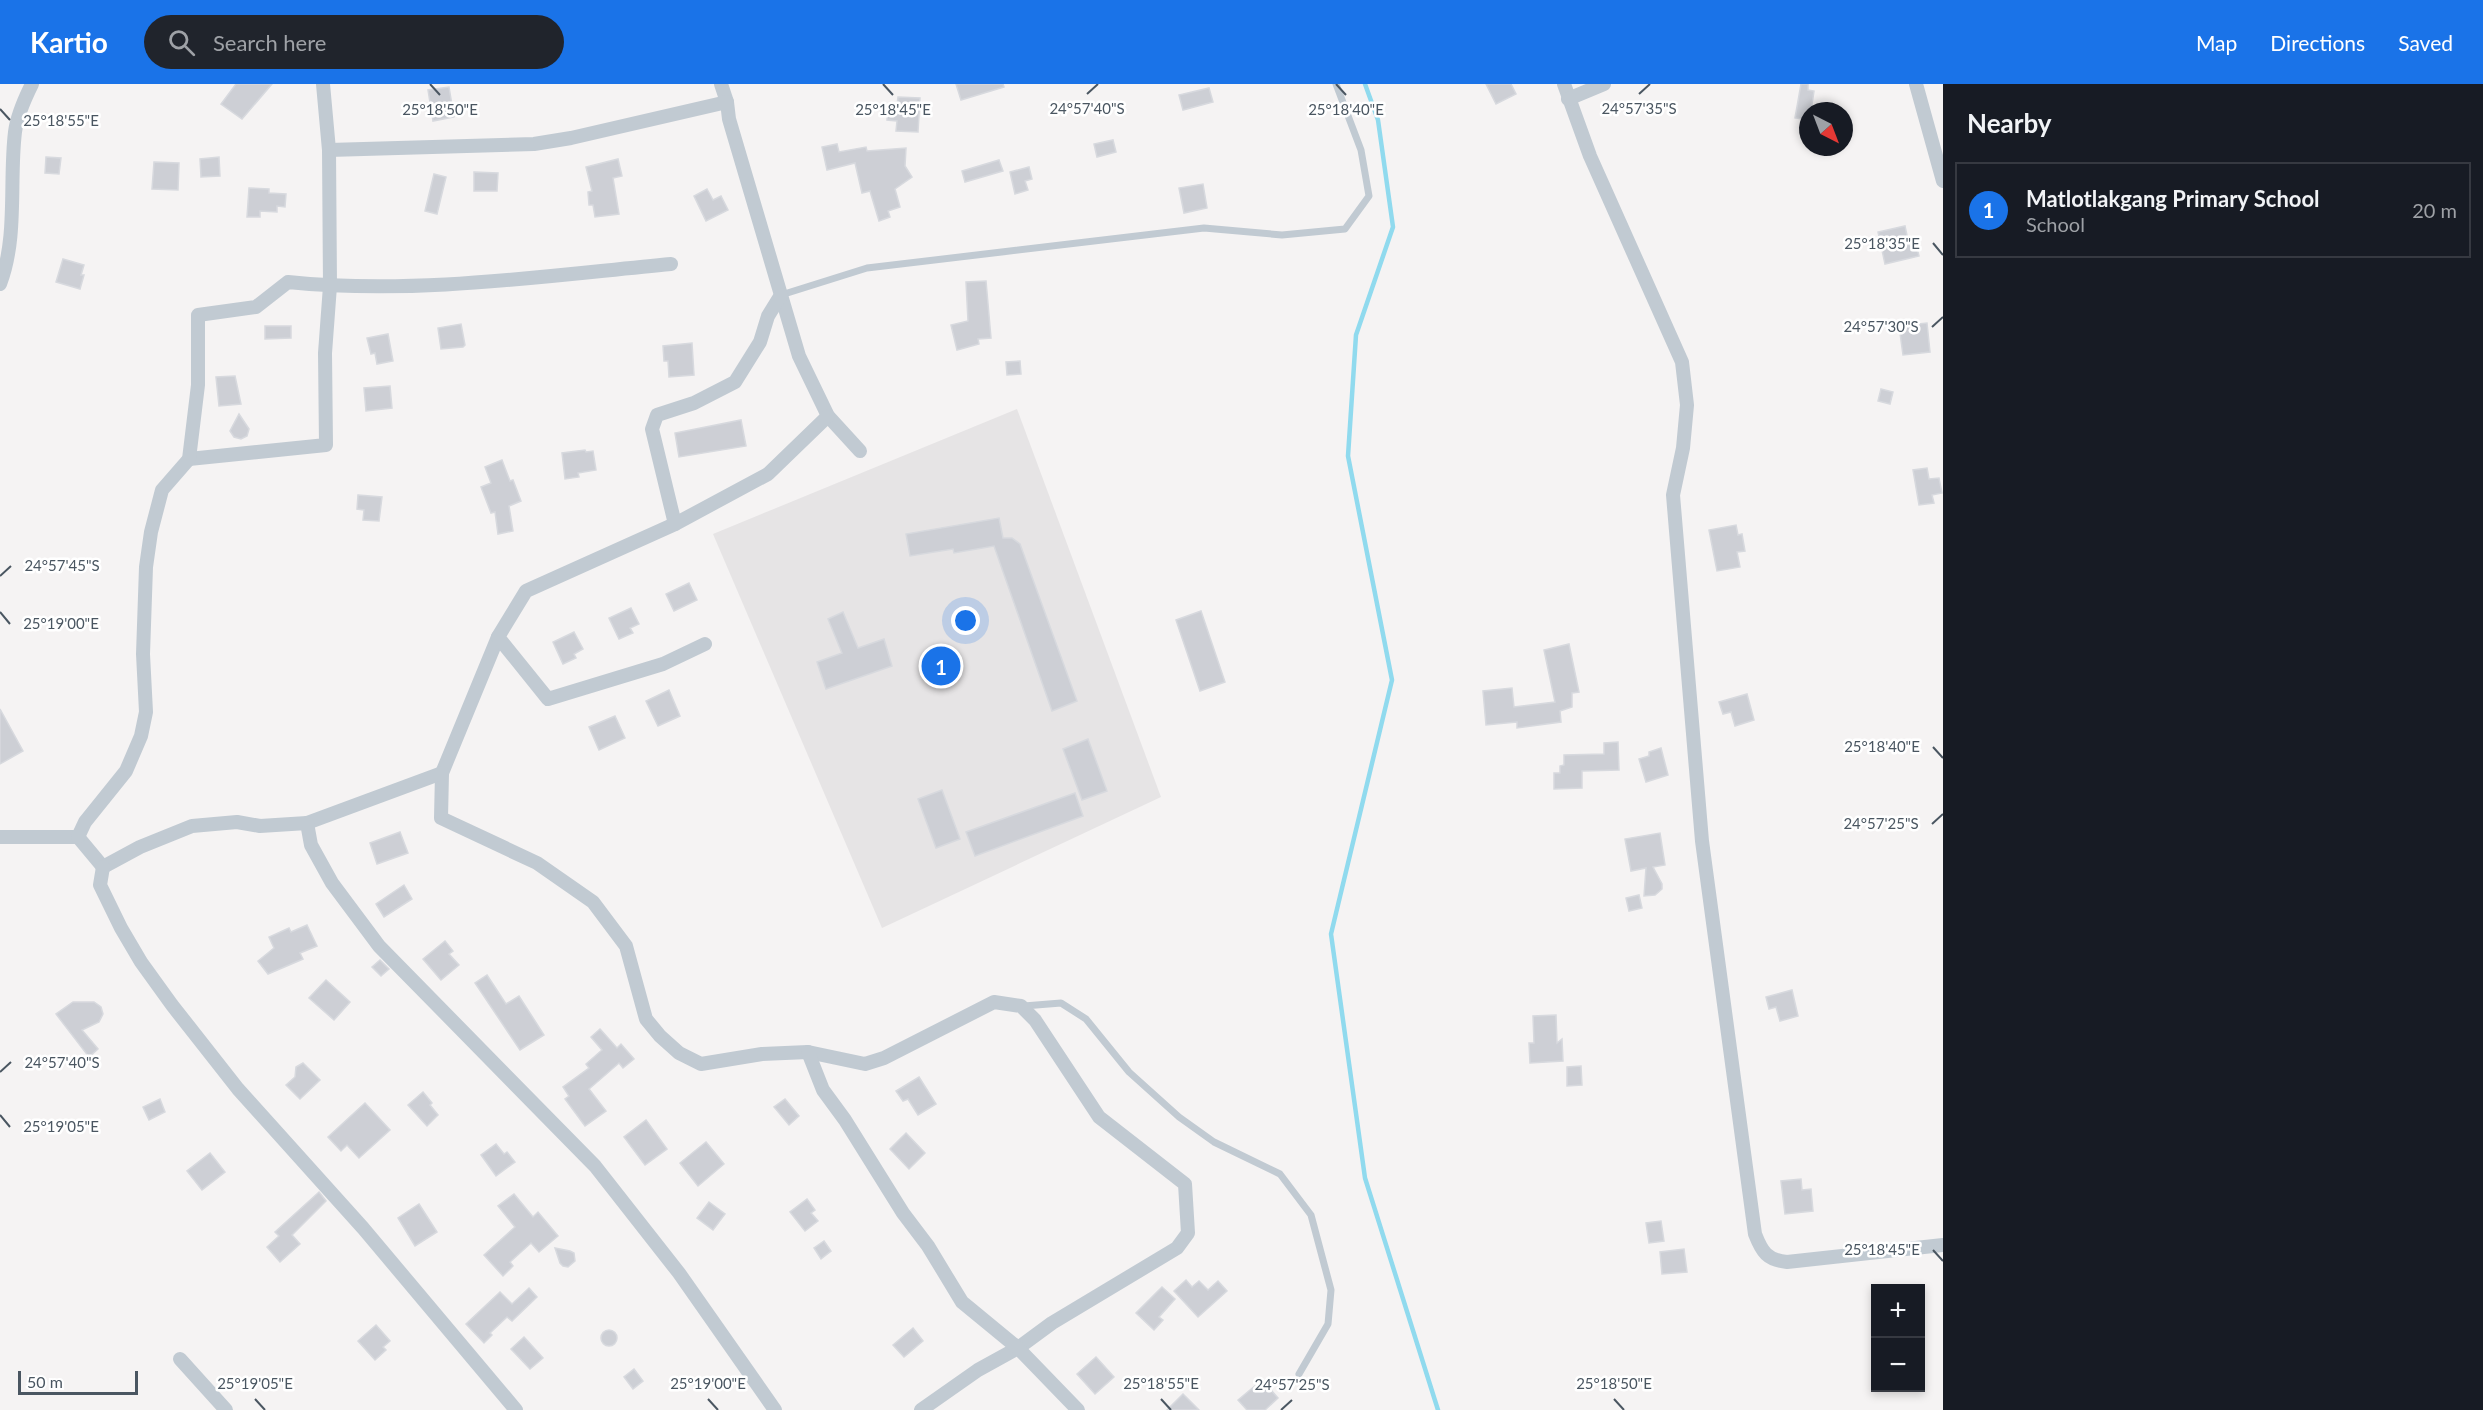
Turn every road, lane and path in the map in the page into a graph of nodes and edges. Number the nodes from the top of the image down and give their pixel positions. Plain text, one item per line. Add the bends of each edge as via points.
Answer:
1 (32, 84) edge
2 (323, 84) edge
3 (721, 84) edge
4 (1336, 84) edge
5 (1564, 84) edge
6 (1605, 84) edge
7 (1916, 84) edge
8 (1568, 99) junction
9 (727, 102) junction
10 (329, 150) junction
11 (1943, 181) edge
12 (671, 264) dead end
13 (0, 284) edge
14 (330, 286) junction
15 (781, 295) junction
16 (828, 416) junction
17 (860, 451) dead end
18 (189, 459) junction
19 (675, 524) junction
20 (498, 637) junction
21 (705, 644) dead end
22 (442, 773) junction
23 (307, 823) junction
24 (0, 837) edge
25 (78, 837) junction
26 (103, 867) junction
27 (1021, 1006) junction
28 (808, 1052) junction
29 (1943, 1245) edge
30 (1018, 1348) junction
31 (180, 1359) dead end
32 (1299, 1374) dead end
33 (226, 1410) edge
34 (516, 1410) edge
35 (775, 1410) edge
36 (921, 1410) edge
37 (1078, 1410) edge

1 - 13 street via 15,130 10,228
2 - 10 street
3 - 9 street
4 - 15 lane via 1361,150 1369,196 1345,229 1282,235 1204,228 1180,230 867,268
5 - 8 street
6 - 8 street
7 - 11 street
8 - 29 street via 1682,362 1687,405 1683,448 1672,495 1702,841 1755,1234 1762,1252 1787,1262
9 - 10 street via 534,144
9 - 15 street
10 - 14 street
12 - 14 street via 439,285
14 - 18 street via 288,282 256,307 198,315 198,385
14 - 18 street via 325,353 327,445
15 - 16 street via 799,356
15 - 19 street via 768,316 760,342 735,382 694,403 657,415 652,429
16 - 17 street
16 - 19 street via 768,474
18 - 25 street via 162,490 151,532 143,654 146,712 141,736 126,771 85,822
19 - 20 street via 526,591
20 - 21 street via 548,699 663,664
20 - 22 street
22 - 23 street
22 - 28 street via 441,818 537,863 592,902 626,946 646,1019 679,1053 701,1064 762,1054
23 - 26 street via 192,826
23 - 35 street via 311,845 332,883 379,946 595,1166 679,1273
24 - 25 street
25 - 26 street
26 - 34 street via 100,885 121,928 172,1005 238,1089 363,1228
27 - 28 street via 994,1002 865,1064
27 - 30 street via 1035,1020 1099,1117 1185,1184 1188,1233 1177,1248 1052,1323
27 - 32 lane via 1061,1003 1086,1019 1130,1072 1179,1117 1214,1142 1280,1174 1311,1215 1331,1290 1328,1324
28 - 30 street via 823,1090 962,1302
30 - 36 street via 978,1370
30 - 37 street
31 - 33 street

